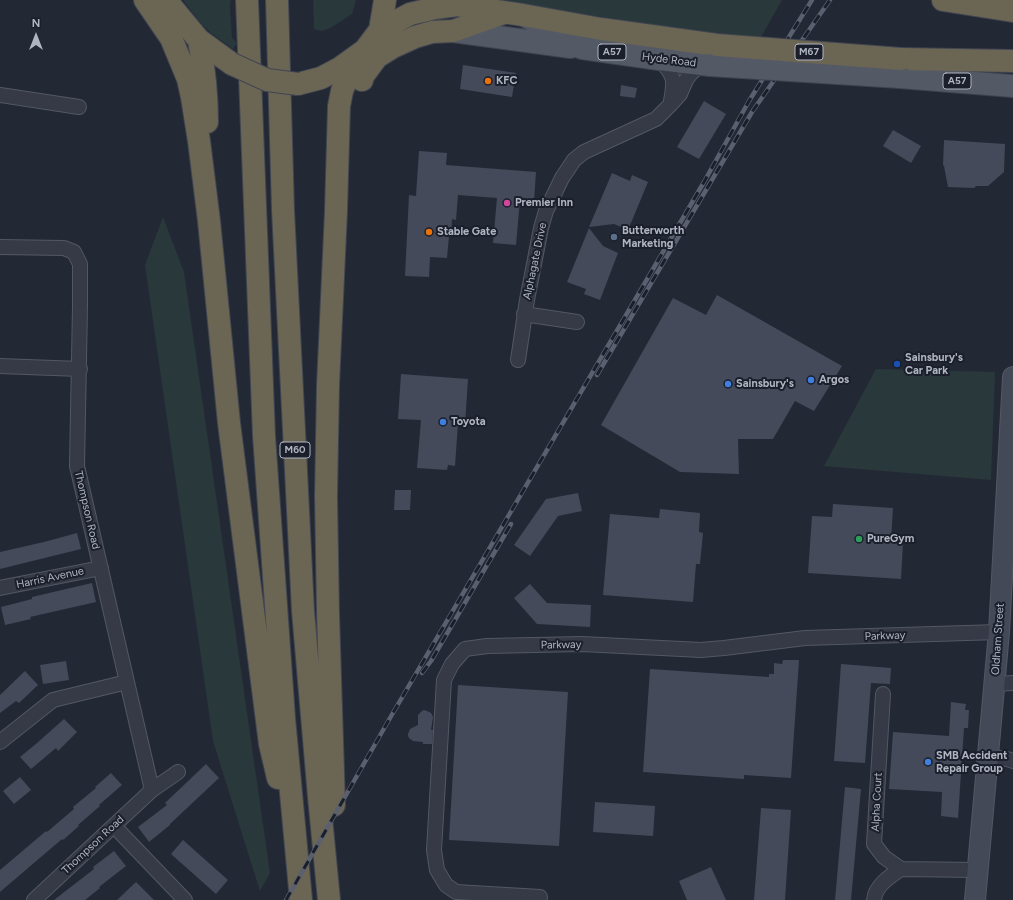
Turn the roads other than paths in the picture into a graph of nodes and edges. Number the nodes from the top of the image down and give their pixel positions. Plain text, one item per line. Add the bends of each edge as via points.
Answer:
1 (145, 0) edge
2 (247, 0) edge
3 (277, 0) edge
4 (385, 0) edge
5 (943, 0) edge
6 (168, 2) edge
7 (1013, 11) edge
8 (514, 13) junction
9 (380, 30) junction
10 (453, 31) junction
11 (200, 40) junction
12 (582, 48) junction
13 (365, 50) junction
14 (710, 58) junction
15 (659, 59) junction
16 (1013, 60) edge
17 (196, 79) junction
18 (1013, 86) edge
19 (0, 95) edge
20 (670, 106) junction
21 (78, 107) dead end
22 (345, 107) junction
23 (0, 247) edge
24 (524, 314) junction
25 (577, 322) dead end
26 (518, 360) dead end
27 (0, 366) edge
28 (80, 369) junction
29 (1013, 379) edge
30 (101, 568) junction
31 (0, 588) edge
32 (999, 632) junction
33 (127, 682) junction
34 (1004, 684) edge
35 (883, 694) dead end
36 (0, 742) edge
37 (988, 757) junction
38 (1013, 761) edge
39 (178, 772) dead end
40 (152, 790) junction
41 (114, 826) junction
42 (297, 857) junction
43 (901, 869) junction
44 (977, 870) junction
45 (540, 897) dead end
46 (34, 900) edge
47 (185, 900) edge
48 (301, 900) edge
49 (330, 900) edge
50 (336, 900) edge
51 (874, 900) edge
52 (975, 900) edge

1 - 17 highway
2 - 42 highway, M60 via 264,436 284,718
3 - 49 highway, M60 via 283,210 303,610
4 - 9 highway
5 - 7 highway
6 - 11 highway
8 - 9 highway, Hyde Road / A57 via 457,5 410,14
8 - 10 highway, A57
8 - 12 main road, Hyde Road / A57
8 - 14 highway, M67 via 600,29
9 - 13 highway
10 - 12 main road, A57
10 - 22 highway, A57 via 432,32 415,37 377,57
11 - 13 highway, bridge via 232,64 267,80 298,84 321,78
11 - 17 highway
12 - 15 main road, Hyde Road / A57
13 - 22 highway via 342,91
14 - 15 main road, Hyde Road / A57
14 - 16 highway, M67, bridge
14 - 18 main road, Hyde Road / A57, bridge
14 - 20 street, Alphagate Drive via 692,72
15 - 20 street via 670,70 674,83
17 - 42 highway, M60 via 192,98 209,221 230,431 270,744
19 - 21 street
20 - 24 street, Alphagate Drive via 656,119 584,152 574,160 546,211
22 - 50 highway, M60 via 338,141 326,496
23 - 28 street, Thompson Road via 64,248 74,252 80,264
24 - 25 street
24 - 26 street, Alphagate Drive
27 - 28 street
28 - 30 street, Thompson Road via 77,466
29 - 32 street, Oldham Street
30 - 31 street, Harris Avenue
30 - 33 street, Thompson Road
32 - 34 street, Oldham Street
32 - 45 street, Parkway via 805,638 701,650 582,644 487,646 465,649 452,664 444,680 434,850 437,870 446,885 456,892
33 - 36 street via 53,700
33 - 40 street, Thompson Road
34 - 37 street, Oldham Street
35 - 43 street, Alpha Court via 874,844 884,858
37 - 38 street via 1008,758
37 - 44 street, Oldham Street
39 - 40 street, Thompson Road
40 - 41 street, Thompson Road
41 - 46 street, Thompson Road
41 - 47 street
42 - 48 highway, M60
43 - 44 street
43 - 51 street via 884,880 874,895
44 - 52 street, Oldham Street

